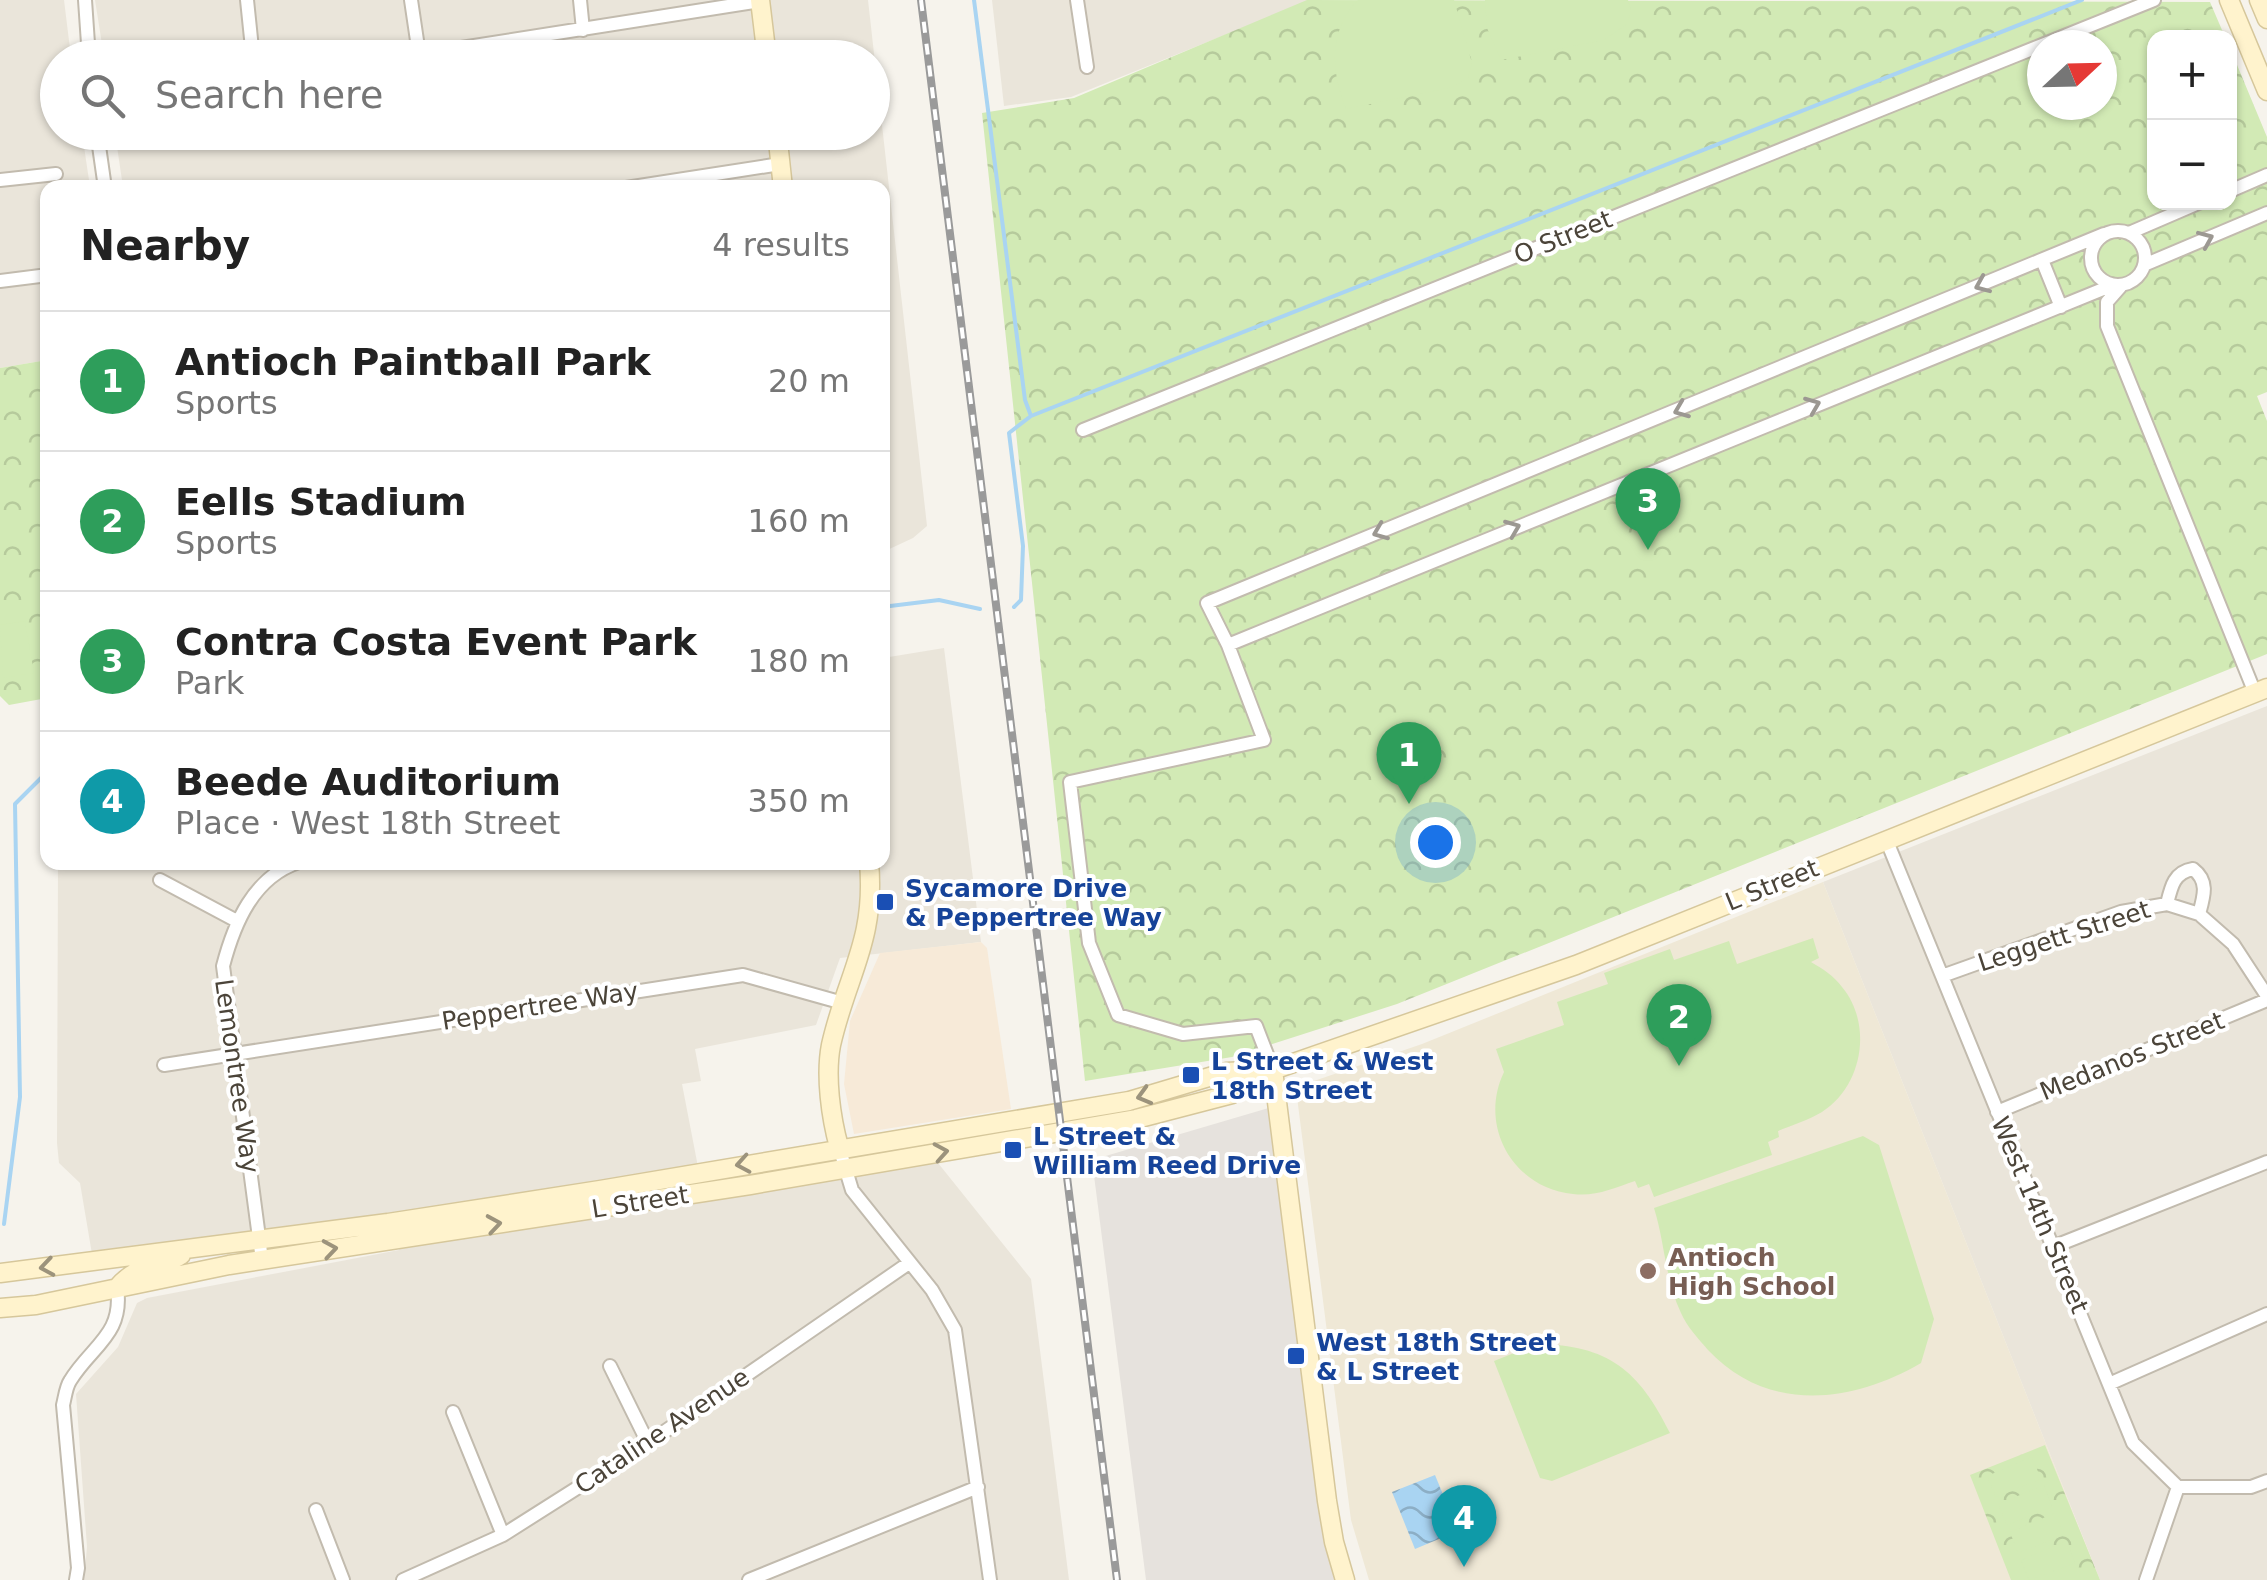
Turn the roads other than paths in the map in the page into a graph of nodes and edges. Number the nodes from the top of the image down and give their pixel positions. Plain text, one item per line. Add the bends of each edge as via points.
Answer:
1 (85, 0) edge
2 (247, 0) edge
3 (411, 0) edge
4 (580, 0) edge
5 (760, 0) edge
6 (1077, 0) edge
7 (2154, 0) edge
8 (2229, 0) edge
9 (2258, 0) edge
10 (2267, 19) edge
11 (583, 30) junction
12 (2079, 30) edge
13 (88, 40) edge
14 (251, 40) edge
15 (418, 40) edge
16 (515, 40) edge
17 (765, 40) edge
18 (2027, 51) edge
19 (1087, 67) dead end
20 (2267, 91) edge
21 (99, 150) edge
22 (778, 150) edge
23 (780, 164) junction
24 (56, 174) dead end
25 (2267, 175) edge
26 (0, 180) edge
27 (104, 180) edge
28 (677, 180) edge
29 (783, 180) edge
30 (2237, 187) edge
31 (2182, 210) edge
32 (2267, 214) edge
33 (2129, 233) junction
34 (2104, 234) junction
35 (2042, 260) junction
36 (2144, 265) junction
37 (40, 276) edge
38 (0, 281) edge
39 (2118, 285) junction
40 (2061, 307) junction
41 (1083, 430) dead end
42 (1228, 645) junction
43 (2261, 690) edge
44 (1886, 839) junction
45 (282, 870) edge
46 (868, 870) edge
47 (160, 880) dead end
48 (2167, 904) junction
49 (2198, 914) junction
50 (236, 920) junction
51 (1942, 976) junction
52 (2267, 998) edge
53 (843, 1003) junction
54 (235, 1053) junction
55 (164, 1065) dead end
56 (1273, 1070) junction
57 (1997, 1112) junction
58 (839, 1147) junction
59 (2267, 1162) edge
60 (845, 1168) junction
61 (259, 1238) junction
62 (2055, 1246) junction
63 (194, 1247) junction
64 (262, 1260) junction
65 (909, 1263) junction
66 (0, 1273) edge
67 (117, 1288) junction
68 (0, 1308) edge
69 (2267, 1314) edge
70 (610, 1366) dead end
71 (2109, 1384) junction
72 (453, 1412) dead end
73 (648, 1443) junction
74 (2267, 1481) edge
75 (978, 1487) junction
76 (2178, 1487) junction
77 (316, 1510) dead end
78 (503, 1535) junction
79 (76, 1580) edge
80 (343, 1580) edge
81 (404, 1580) edge
82 (749, 1580) edge
83 (990, 1580) edge
84 (1345, 1580) edge
85 (2146, 1580) edge

1 - 13 street
2 - 14 street
3 - 15 street
4 - 11 street
5 - 11 street
5 - 17 main road
6 - 19 street
7 - 12 street, O Street
8 - 20 main road
9 - 10 main road
11 - 16 street
18 - 41 street, O Street
21 - 27 street
22 - 23 main road
23 - 28 street
23 - 29 main road
24 - 26 street
25 - 30 street
31 - 33 street
36 -> 32 street
33 - 34 street
33 - 36 street via 2142,244
34 - 35 street
34 - 39 street via 2092,248 2092,267 2104,282
35 - 40 street
35 -> 42 street via 1207,603
36 - 39 street via 2138,276
37 - 38 street
39 - 40 street
39 - 43 street via 2107,302 2107,326
42 -> 40 street
42 - 56 street via 1264,740 1070,782 1089,943 1118,1015 1183,1034 1256,1026
43 - 44 main road, L Street
44 - 51 street, West 14th Street
44 - 56 main road, L Street via 1576,965
45 - 50 street, Lemontree Way
46 - 53 main road via 870,920
47 - 50 street
48 - 49 street, Leggett Street
48 - 49 street via 2172,882 2193,869 2205,886
48 - 51 street, Leggett Street via 2121,912
49 - 52 street, Leggett Street via 2232,944
50 - 54 street, Lemontree Way via 222,966
51 - 57 street, West 14th Street
52 - 57 street, Medanos Street
53 - 54 street, Peppertree Way via 743,975
53 - 58 main road via 830,1058
54 - 55 street, Peppertree Way
54 - 61 street, Lemontree Way
56 -> 58 main road, L Street via 1226,1072 1129,1100
60 -> 56 main road, L Street via 1136,1118 1232,1094
56 - 84 main road via 1328,1502
57 - 62 street, West 14th Street
58 - 60 street
58 -> 61 main road, L Street via 562,1196
59 - 62 street
64 -> 60 main road, L Street
60 - 65 street via 852,1190
61 - 63 main road, L Street
61 - 64 street, Lemontree Way
62 - 71 street, West 14th Street
63 -> 66 main road, L Street
63 - 67 main road via 140,1268
64 - 67 main road, L Street
65 - 73 street, Cataline Avenue
65 - 75 street via 955,1330
67 - 68 main road, L Street
67 - 79 street via 120,1306 110,1334 68,1383 63,1404
69 - 71 street
70 - 73 street
71 - 76 street, West 14th Street via 2133,1443
72 - 78 street
73 - 78 street, Cataline Avenue
74 - 76 street via 2251,1488
75 - 82 street
75 - 83 street
76 - 85 street
77 - 80 street
78 - 81 street, Cataline Avenue

